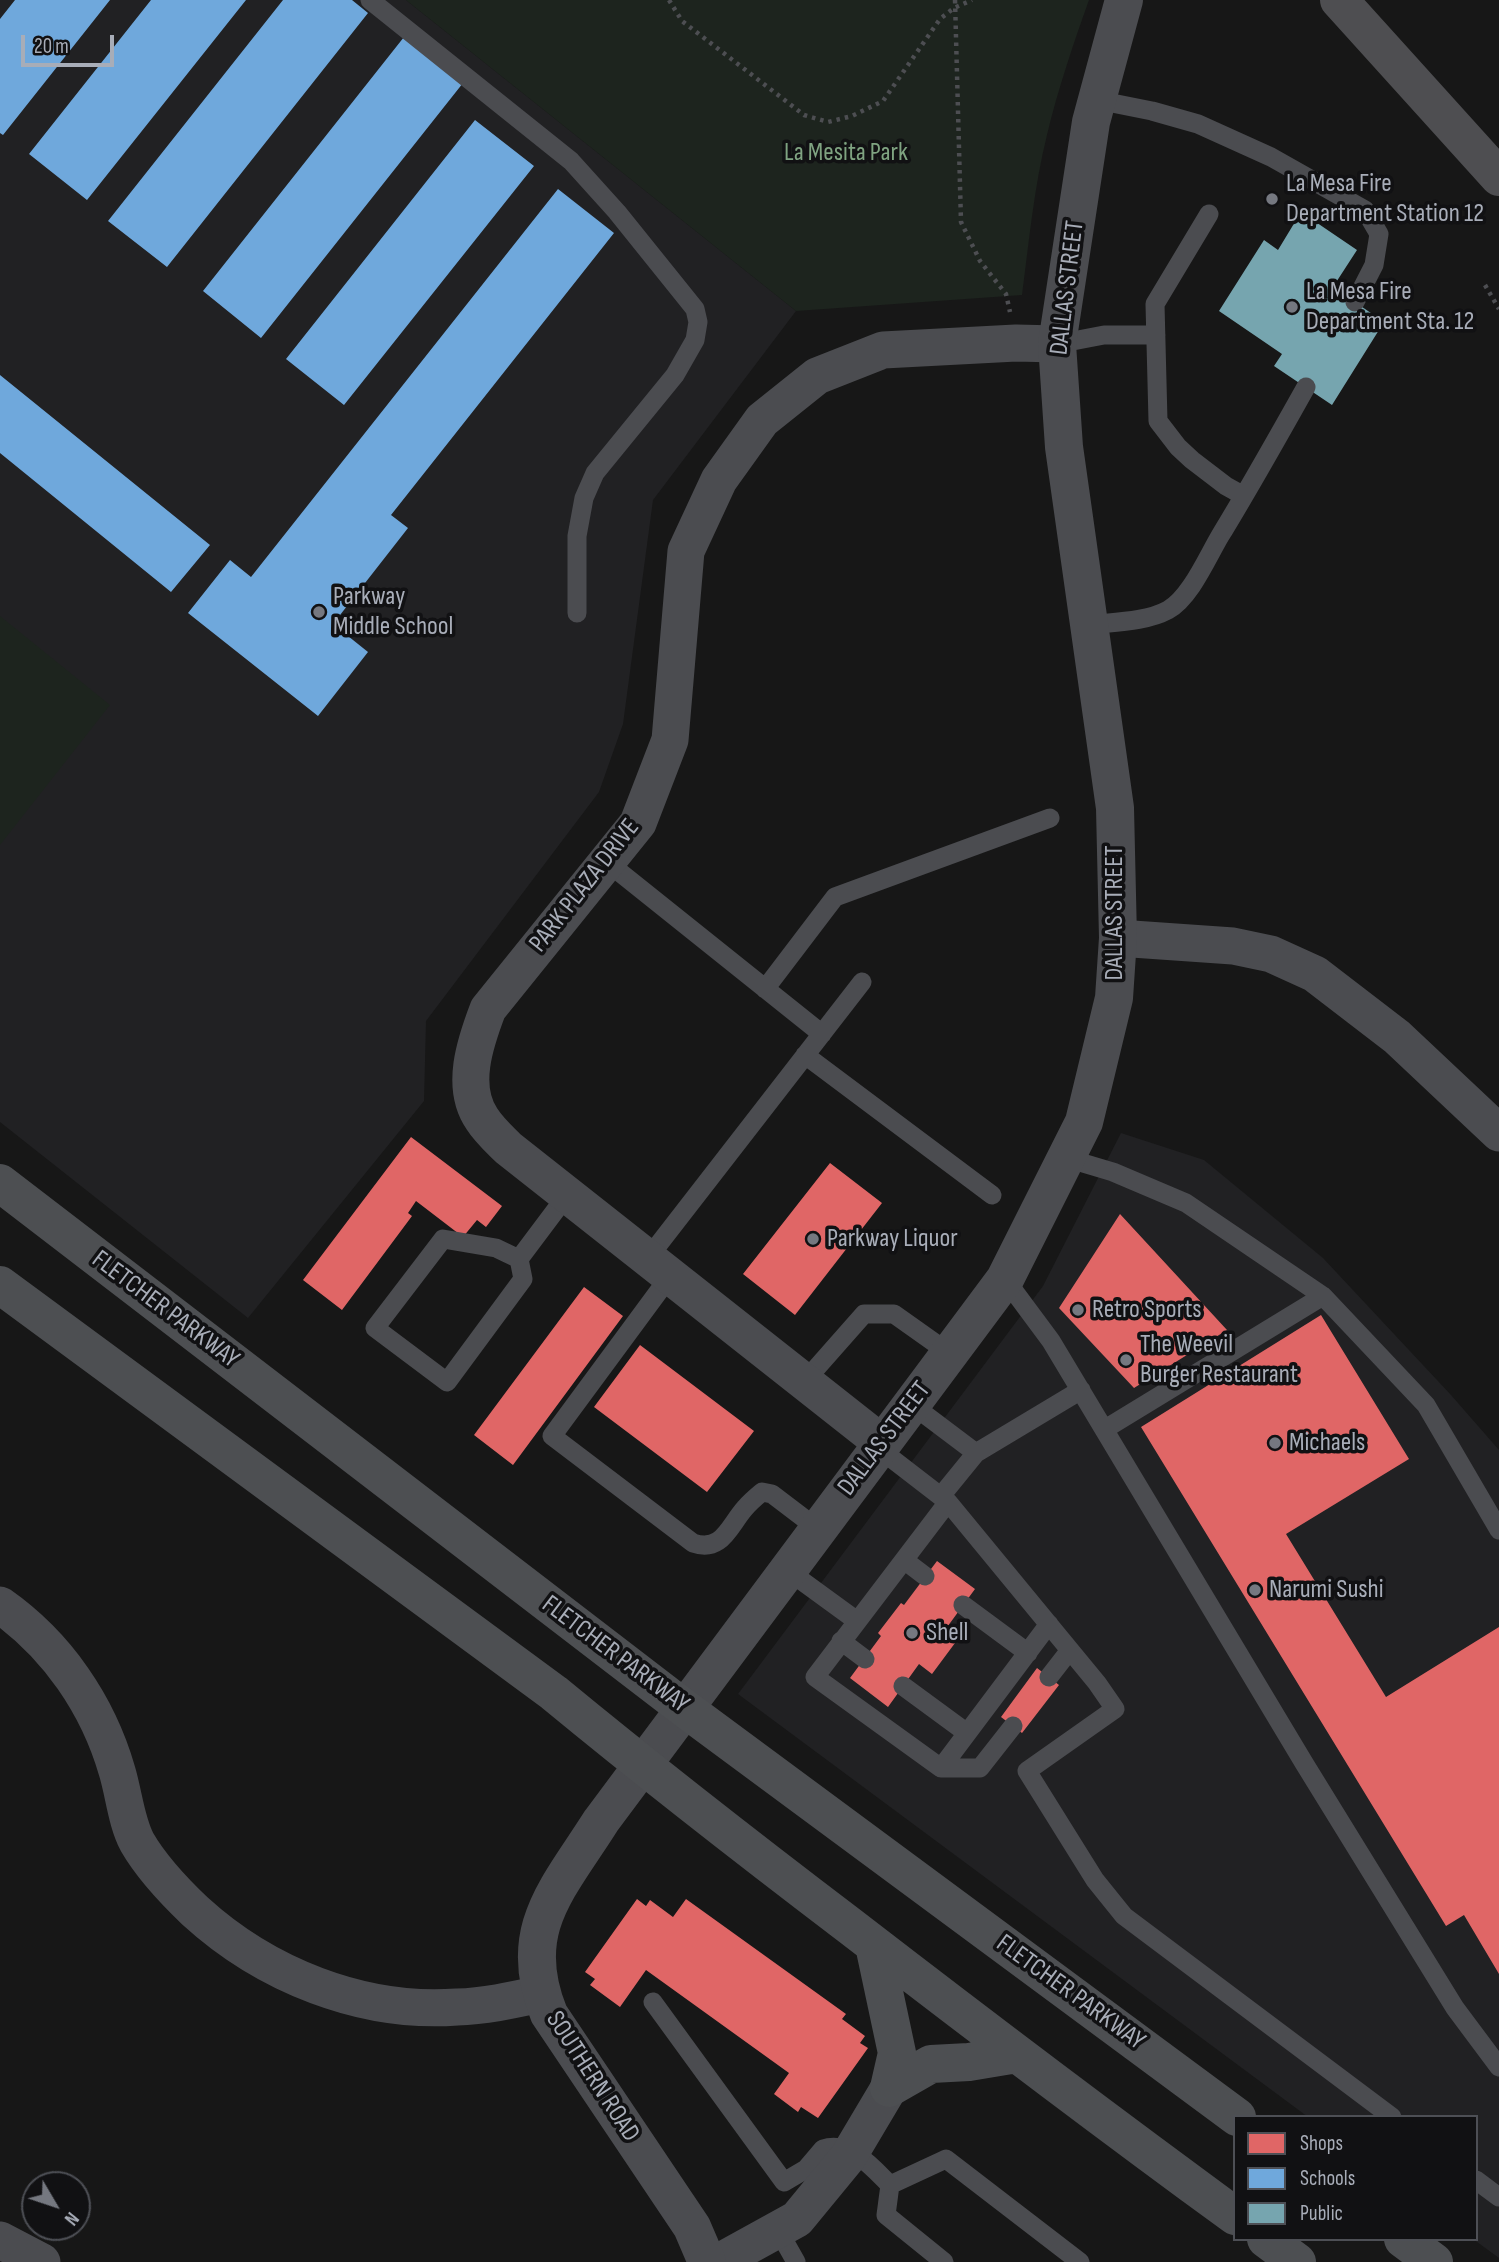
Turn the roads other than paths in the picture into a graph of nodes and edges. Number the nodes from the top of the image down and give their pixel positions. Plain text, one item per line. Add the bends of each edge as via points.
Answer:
1 (370, 0) edge
2 (1124, 0) edge
3 (1339, 0) edge
4 (1097, 100) junction
5 (1499, 177) edge
6 (1209, 214) dead end
7 (1355, 302) dead end
8 (1156, 335) junction
9 (1057, 344) junction
10 (1306, 387) dead end
11 (1244, 496) junction
12 (577, 613) dead end
13 (1089, 625) junction
14 (1050, 818) dead end
15 (607, 862) junction
16 (1118, 938) junction
17 (862, 982) dead end
18 (765, 989) junction
19 (822, 1034) junction
20 (805, 1055) junction
21 (1499, 1133) edge
22 (1066, 1158) junction
23 (0, 1183) edge
24 (567, 1195) junction
25 (992, 1195) dead end
26 (519, 1259) junction
27 (659, 1267) junction
28 (1005, 1279) junction
29 (0, 1286) edge
30 (1323, 1296) junction
31 (949, 1353) junction
32 (804, 1382) junction
33 (1081, 1390) junction
34 (911, 1404) junction
35 (1105, 1429) junction
36 (880, 1446) junction
37 (976, 1453) junction
38 (945, 1499) junction
39 (818, 1529) junction
40 (1499, 1530) edge
41 (904, 1560) junction
42 (787, 1570) junction
43 (925, 1576) dead end
44 (0, 1605) edge
45 (963, 1605) dead end
46 (857, 1621) junction
47 (1049, 1624) junction
48 (841, 1641) junction
49 (1070, 1650) junction
50 (1028, 1653) junction
51 (865, 1659) dead end
52 (1049, 1677) dead end
53 (903, 1686) dead end
54 (684, 1708) junction
55 (1013, 1726) dead end
56 (967, 1733) junction
57 (641, 1766) junction
58 (941, 1768) junction
59 (874, 1945) junction
60 (541, 1994) junction
61 (653, 2001) dead end
62 (1017, 2054) junction
63 (1499, 2067) edge
64 (889, 2088) junction
65 (1234, 2115) edge
66 (1389, 2115) edge
67 (851, 2152) junction
68 (1478, 2181) edge
69 (890, 2185) junction
70 (1499, 2197) edge
71 (1233, 2215) edge
72 (778, 2230) junction
73 (0, 2240) edge
74 (1269, 2241) edge
75 (1406, 2241) edge
76 (42, 2262) edge
77 (707, 2262) edge
78 (719, 2262) edge
79 (796, 2262) edge
80 (944, 2262) edge
81 (1080, 2262) edge
82 (1297, 2262) edge
83 (1434, 2262) edge

1 - 12 lane via 571,161 695,309 695,340 675,375 595,473 584,498 577,537
2 - 4 street, DALLAS STREET
3 - 5 highway
4 - 7 lane via 1198,124 1270,157 1365,210 1379,234 1374,265
4 - 9 street, DALLAS STREET
6 - 8 lane via 1155,304
8 - 9 lane via 1104,335
8 - 11 lane via 1158,421 1192,460
9 - 13 street, DALLAS STREET via 1064,447
9 - 15 street, PARK PLAZA DRIVE via 883,350 817,376 762,420 719,480 686,551 670,740 638,823
10 - 11 lane
11 - 13 lane via 1180,601 1153,616
13 - 16 street, DALLAS STREET via 1115,808
14 - 18 lane via 835,897
15 - 18 lane
15 - 24 street, PARK PLAZA DRIVE via 488,1009 476,1042 470,1092 481,1118 508,1148
16 - 21 street via 1233,946 1271,954 1315,974 1397,1037
16 - 22 street, DALLAS STREET via 1114,998 1084,1122
17 - 19 lane
18 - 19 lane
19 - 20 lane
20 - 25 lane
20 - 27 lane
22 - 28 street, DALLAS STREET
22 - 30 lane via 1113,1172 1185,1203
23 - 54 main road, FLETCHER PARKWAY
24 - 26 lane
24 - 27 street, PARK PLAZA DRIVE
26 - 26 lane via 523,1279 447,1382 375,1328 443,1239 495,1248
27 - 32 street, PARK PLAZA DRIVE
27 - 39 lane via 552,1436 693,1543 705,1547 716,1543 762,1492 772,1494
28 - 31 street, DALLAS STREET
28 - 33 lane
29 - 57 main road via 554,1693
30 - 35 lane
30 - 40 lane via 1426,1405
31 - 32 lane via 894,1314 864,1314
31 - 34 street, DALLAS STREET
32 - 36 street, PARK PLAZA DRIVE
33 - 35 lane
33 - 37 lane
34 - 36 street, DALLAS STREET
34 - 37 lane
35 - 63 lane via 1455,2008
36 - 38 lane
36 - 39 street, DALLAS STREET
37 - 38 lane
38 - 41 lane
38 - 47 lane
39 - 42 street, DALLAS STREET
41 - 43 lane
41 - 46 lane
42 - 46 lane
42 - 54 street, DALLAS STREET
44 - 60 street via 45,1643 87,1699 118,1771 137,1841 158,1871 183,1899 240,1947 305,1982 378,2002 454,2008
45 - 50 lane
46 - 48 lane
47 - 49 lane
47 - 50 lane
48 - 51 lane
48 - 58 lane via 815,1677
49 - 52 lane
49 - 66 lane via 1115,1709 1027,1772 1095,1880 1124,1916
50 - 56 lane
53 - 56 lane
54 - 57 street, SOUTHERN ROAD
54 - 65 main road, FLETCHER PARKWAY
55 - 58 lane via 980,1768
56 - 58 lane
57 - 59 main road
57 - 60 street, SOUTHERN ROAD via 547,1908 536,1952
59 - 62 main road
59 - 64 main road via 897,2053
60 - 77 street, SOUTHERN ROAD via 560,2032 692,2227
61 - 67 lane via 784,2182 806,2169 824,2149 838,2146
62 - 64 main road via 931,2064
62 - 71 main road
64 - 67 street
67 - 69 lane
67 - 72 street via 797,2219
68 - 70 lane
69 - 80 lane via 886,2215
69 - 81 lane via 946,2159
72 - 78 street
72 - 79 lane
73 - 76 street
74 - 82 main road
75 - 83 main road

